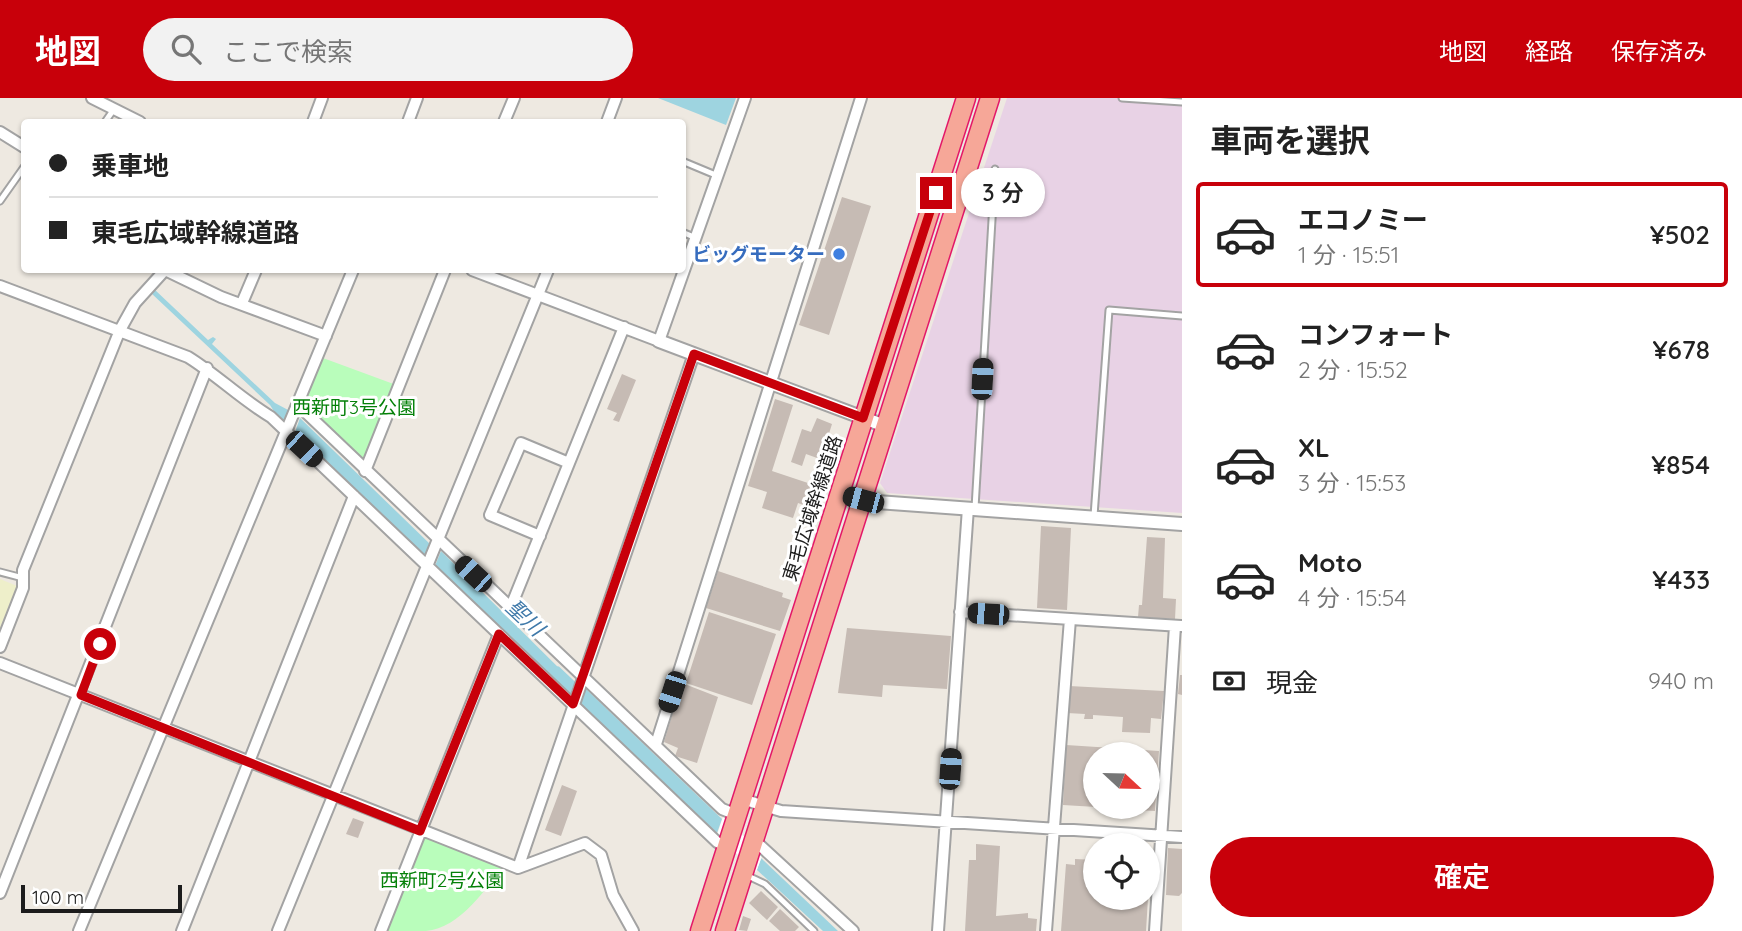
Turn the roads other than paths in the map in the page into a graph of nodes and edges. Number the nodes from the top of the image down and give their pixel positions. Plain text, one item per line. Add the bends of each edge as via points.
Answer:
1 (92, 98) edge
2 (322, 98) edge
3 (417, 98) edge
4 (514, 98) edge
5 (616, 98) edge
6 (745, 98) edge
7 (861, 98) edge
8 (966, 98) edge
9 (989, 98) edge
10 (1122, 98) edge
11 (1182, 102) edge
12 (108, 104) edge
13 (135, 119) edge
14 (314, 119) edge
15 (409, 119) edge
16 (505, 119) edge
17 (608, 119) edge
18 (0, 132) edge
19 (21, 145) edge
20 (686, 163) edge
21 (995, 169) dead end
22 (21, 171) edge
23 (718, 176) junction
24 (0, 201) edge
25 (686, 233) edge
26 (696, 237) junction
27 (686, 265) edge
28 (162, 273) edge
29 (166, 273) edge
30 (255, 273) edge
31 (352, 273) edge
32 (445, 273) edge
33 (480, 273) edge
34 (547, 273) edge
35 (683, 273) edge
36 (0, 286) edge
37 (538, 295) junction
38 (242, 303) junction
39 (1182, 316) edge
40 (624, 327) junction
41 (120, 330) junction
42 (326, 336) junction
43 (659, 341) junction
44 (694, 354) junction
45 (206, 368) junction
46 (771, 383) junction
47 (296, 410) junction
48 (863, 418) junction
49 (885, 426) junction
50 (288, 431) junction
51 (569, 463) junction
52 (365, 471) junction
53 (839, 494) junction
54 (354, 496) junction
55 (863, 500) junction
56 (972, 508) junction
57 (1094, 518) junction
58 (1182, 524) edge
59 (540, 536) junction
60 (436, 542) junction
61 (427, 563) junction
62 (0, 572) edge
63 (23, 578) junction
64 (510, 609) junction
65 (960, 612) junction
66 (1070, 619) junction
67 (1178, 626) edge
68 (499, 634) junction
69 (0, 647) edge
70 (0, 663) edge
71 (581, 678) junction
72 (81, 695) junction
73 (574, 701) junction
74 (166, 728) junction
75 (656, 744) junction
76 (248, 762) junction
77 (335, 796) junction
78 (764, 807) junction
79 (737, 813) junction
80 (946, 821) junction
81 (1053, 828) junction
82 (420, 831) junction
83 (1162, 836) junction
84 (1182, 837) edge
85 (753, 842) junction
86 (727, 845) junction
87 (517, 868) junction
88 (744, 868) junction
89 (0, 894) edge
90 (79, 931) edge
91 (182, 931) edge
92 (278, 931) edge
93 (381, 931) edge
94 (633, 931) edge
95 (700, 931) edge
96 (725, 931) edge
97 (814, 931) edge
98 (853, 931) edge
99 (938, 931) edge
100 (1046, 931) edge
101 (1155, 931) edge

1 - 12 street
2 - 14 street
3 - 15 street
4 - 16 street
5 - 17 street
6 - 23 street
7 - 46 street
8 - 48 highway, 東毛広域幹線道路
9 - 49 highway
10 - 11 lane
12 - 13 street
18 - 19 street
20 - 23 lane
21 - 56 lane
22 - 24 lane
23 - 26 street
25 - 26 lane
26 - 27 street
28 - 41 street
29 - 38 street
30 - 38 street
31 - 42 street
32 - 52 street
33 - 37 street
34 - 37 street
35 - 43 street
36 - 41 street
37 - 40 street
37 - 60 street
38 - 42 street
39 - 57 lane via 1109,310
40 - 43 street
40 - 51 street
41 - 45 street
41 - 63 street
42 - 47 street
43 - 44 street
44 - 46 street
44 - 71 street
45 - 50 street
45 - 72 street
46 - 48 street
46 - 75 street
47 - 50 street
47 - 52 street
48 - 49 street
48 - 53 highway, 東毛広域幹線道路
49 - 55 highway
50 - 54 street
50 - 74 street
51 - 59 street
51 - 59 street via 521,443 490,515
52 - 60 street
53 - 55 street
53 - 79 highway, 東毛広域幹線道路
54 - 61 street
54 - 76 street
55 - 56 street
55 - 78 highway
56 - 57 street
56 - 65 street
57 - 58 street
59 - 64 street
60 - 61 street
60 - 64 street
61 - 68 street
61 - 77 street
62 - 63 lane
63 - 69 street
64 - 71 street
65 - 66 street
65 - 80 street
66 - 67 street
66 - 81 street
67 - 83 street
68 - 73 street
68 - 82 street
70 - 72 street
71 - 73 street
71 - 75 street
72 - 74 street
72 - 89 street
73 - 86 street via 717,842
73 - 87 street
74 - 76 street
74 - 90 street
75 - 79 street via 722,809
76 - 77 street
76 - 91 street
77 - 82 street
77 - 92 street
78 - 79 street
78 - 80 street
78 - 85 highway
79 - 86 highway, 東毛広域幹線道路
80 - 81 street
80 - 99 street
81 - 83 street
81 - 100 street
82 - 87 street
82 - 93 street
83 - 84 street
83 - 101 street
85 - 88 highway
85 - 98 street
86 - 95 highway, 東毛広域幹線道路
87 - 94 street via 585,844 601,855 613,895
88 - 96 highway
88 - 97 lane

